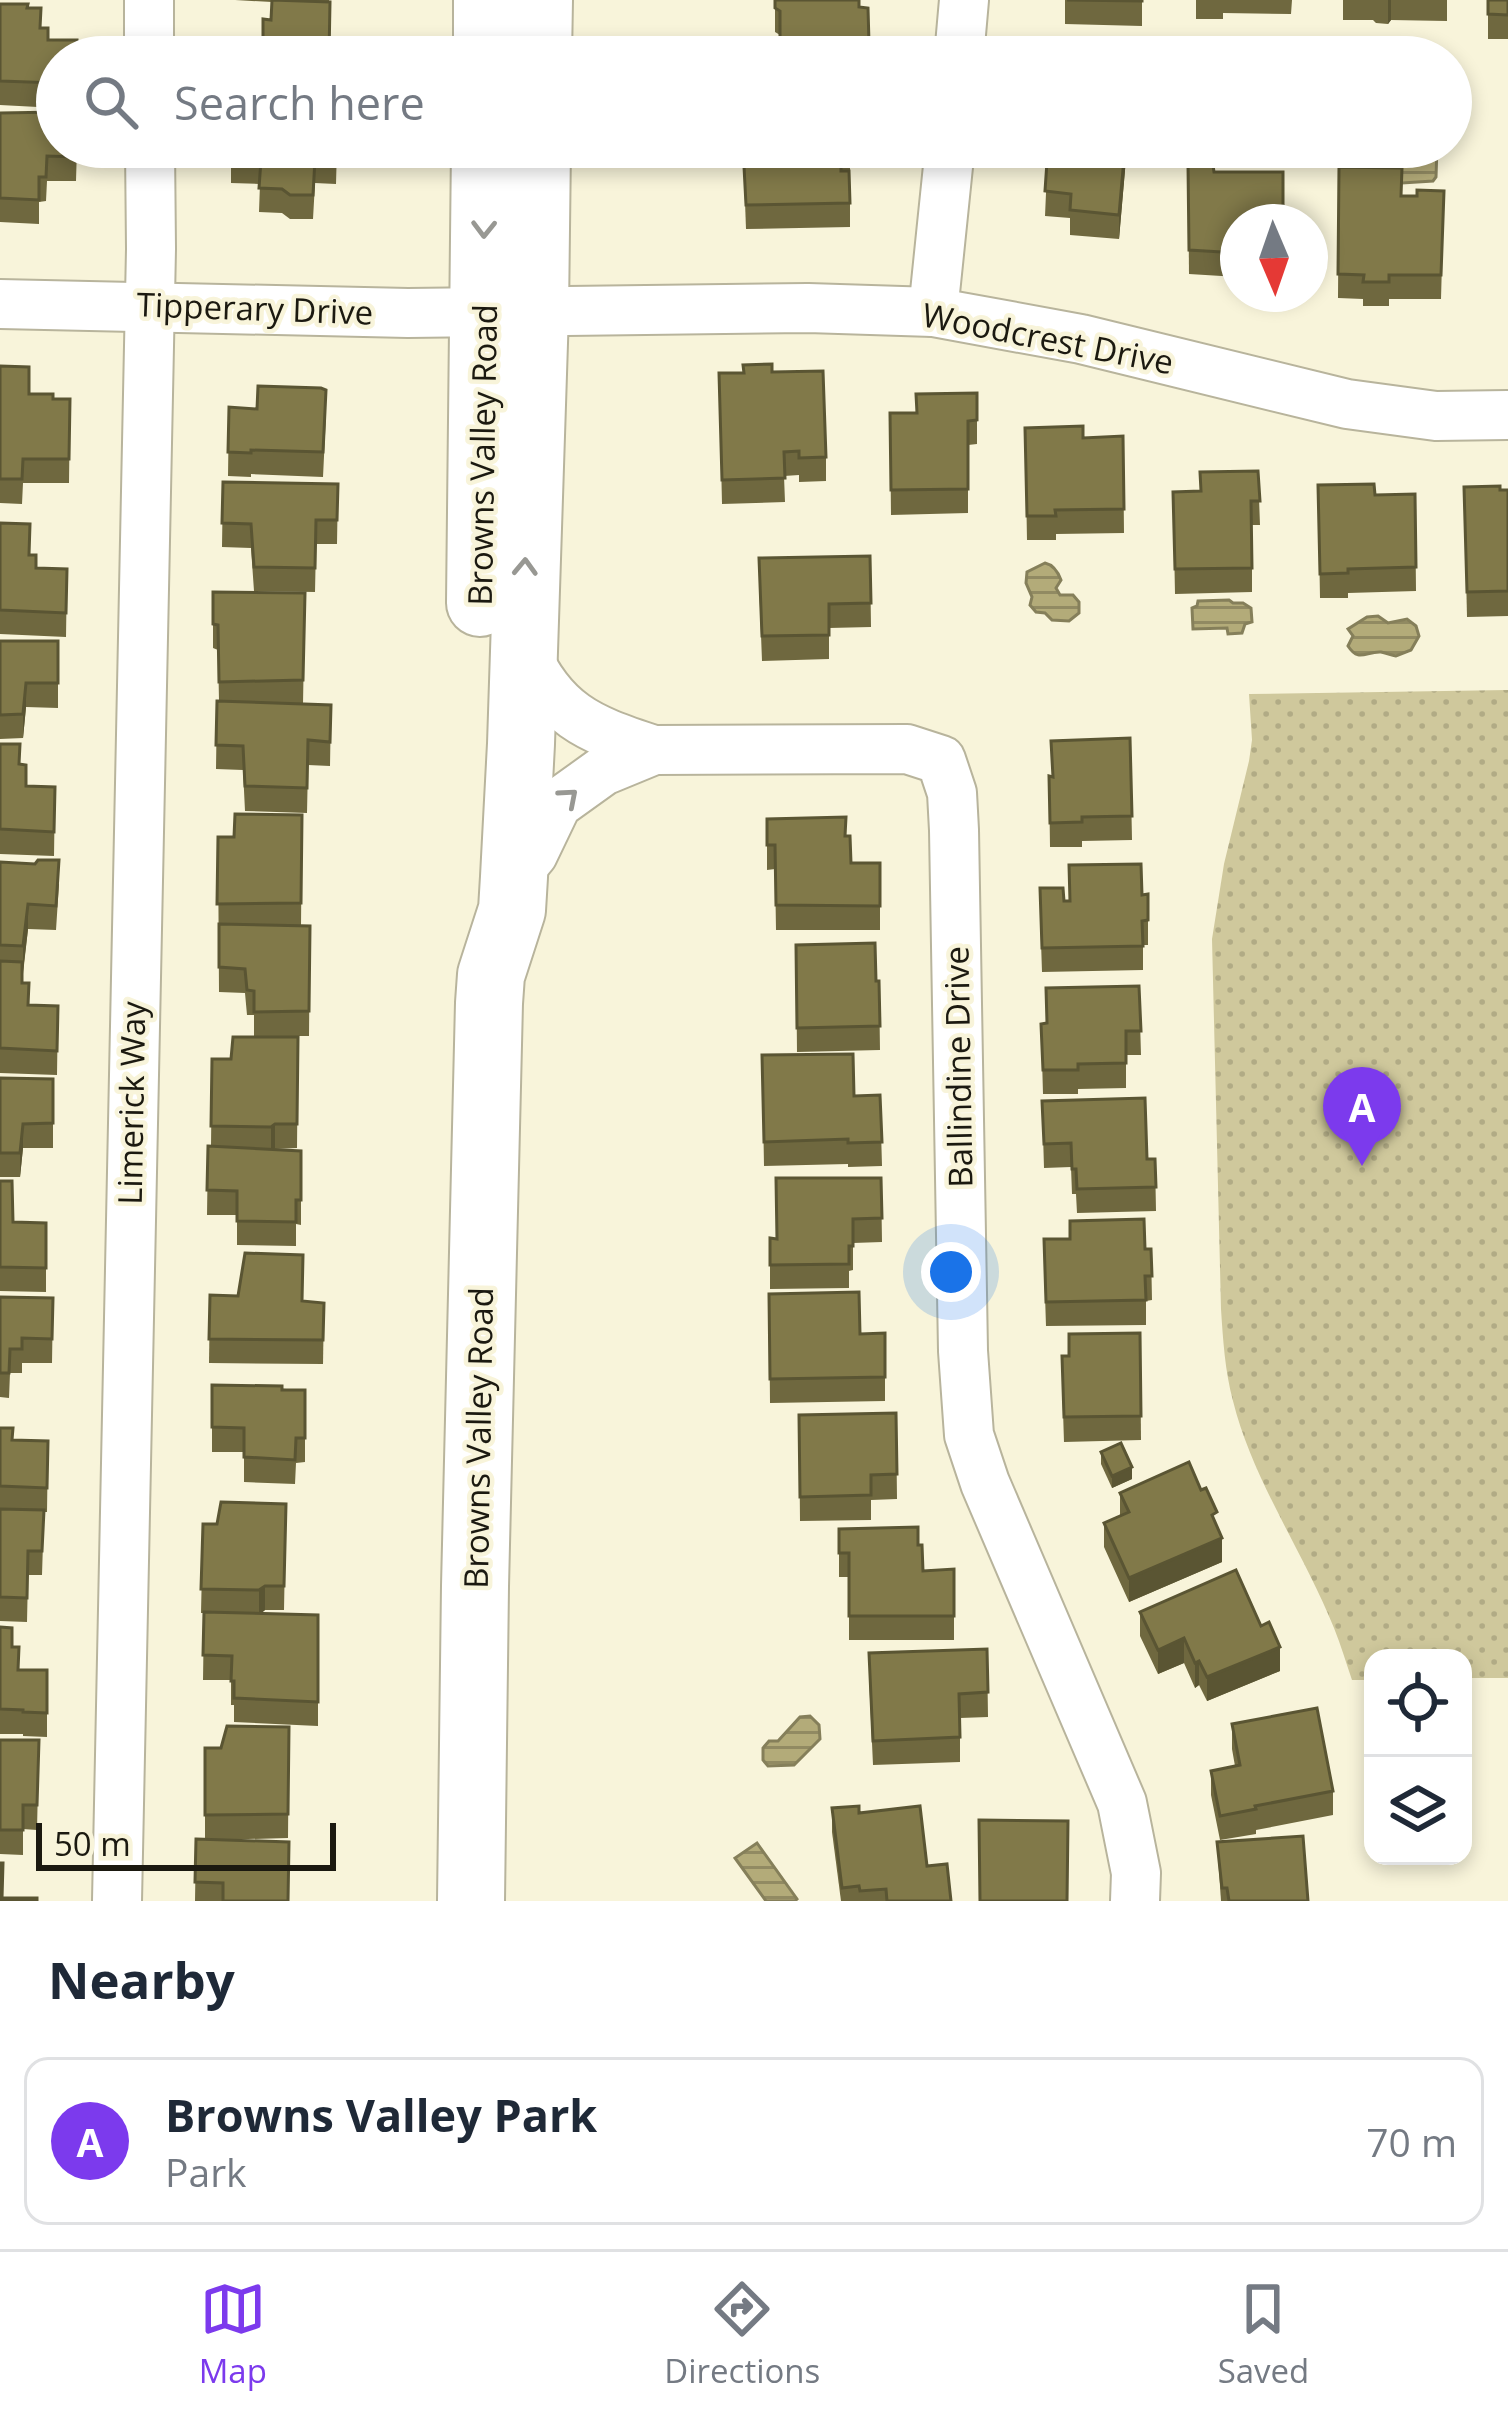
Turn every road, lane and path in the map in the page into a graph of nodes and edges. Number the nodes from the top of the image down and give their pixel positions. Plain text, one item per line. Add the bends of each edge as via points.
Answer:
1 (149, 0) edge
2 (487, 0) edge
3 (539, 0) edge
4 (964, 0) edge
5 (149, 36) edge
6 (487, 36) edge
7 (538, 36) edge
8 (960, 36) edge
9 (150, 168) edge
10 (488, 168) edge
11 (534, 168) edge
12 (948, 168) edge
13 (0, 304) edge
14 (149, 305) junction
15 (510, 312) junction
16 (933, 313) junction
17 (1508, 415) edge
18 (522, 646) junction
19 (654, 750) junction
20 (514, 877) junction
21 (491, 975) junction
22 (117, 1901) edge
23 (472, 1901) edge
24 (1136, 1901) edge

1 - 5 street
2 - 6 main road
3 - 7 main road
4 - 8 street
9 - 14 street, Limerick Way
10 -> 15 main road, Browns Valley Road
11 - 15 main road, Browns Valley Road
12 - 16 street
13 - 14 street, Tipperary Drive
14 - 15 street, Tipperary Drive
14 - 22 street, Limerick Way
15 - 16 street, Woodcrest Drive
18 -> 15 main road, Browns Valley Road
15 - 21 main road, Browns Valley Road via 480,660 471,916
16 - 17 street, Woodcrest Drive via 1081,338 1347,404
18 - 19 street via 564,710
18 - 20 main road, Browns Valley Road
20 -> 19 street, Ballindine Drive via 556,804 602,771
19 - 24 street, Ballindine Drive via 907,749 941,760 954,830 969,1435 1122,1803
20 - 21 main road, Browns Valley Road
21 - 23 main road, Browns Valley Road

